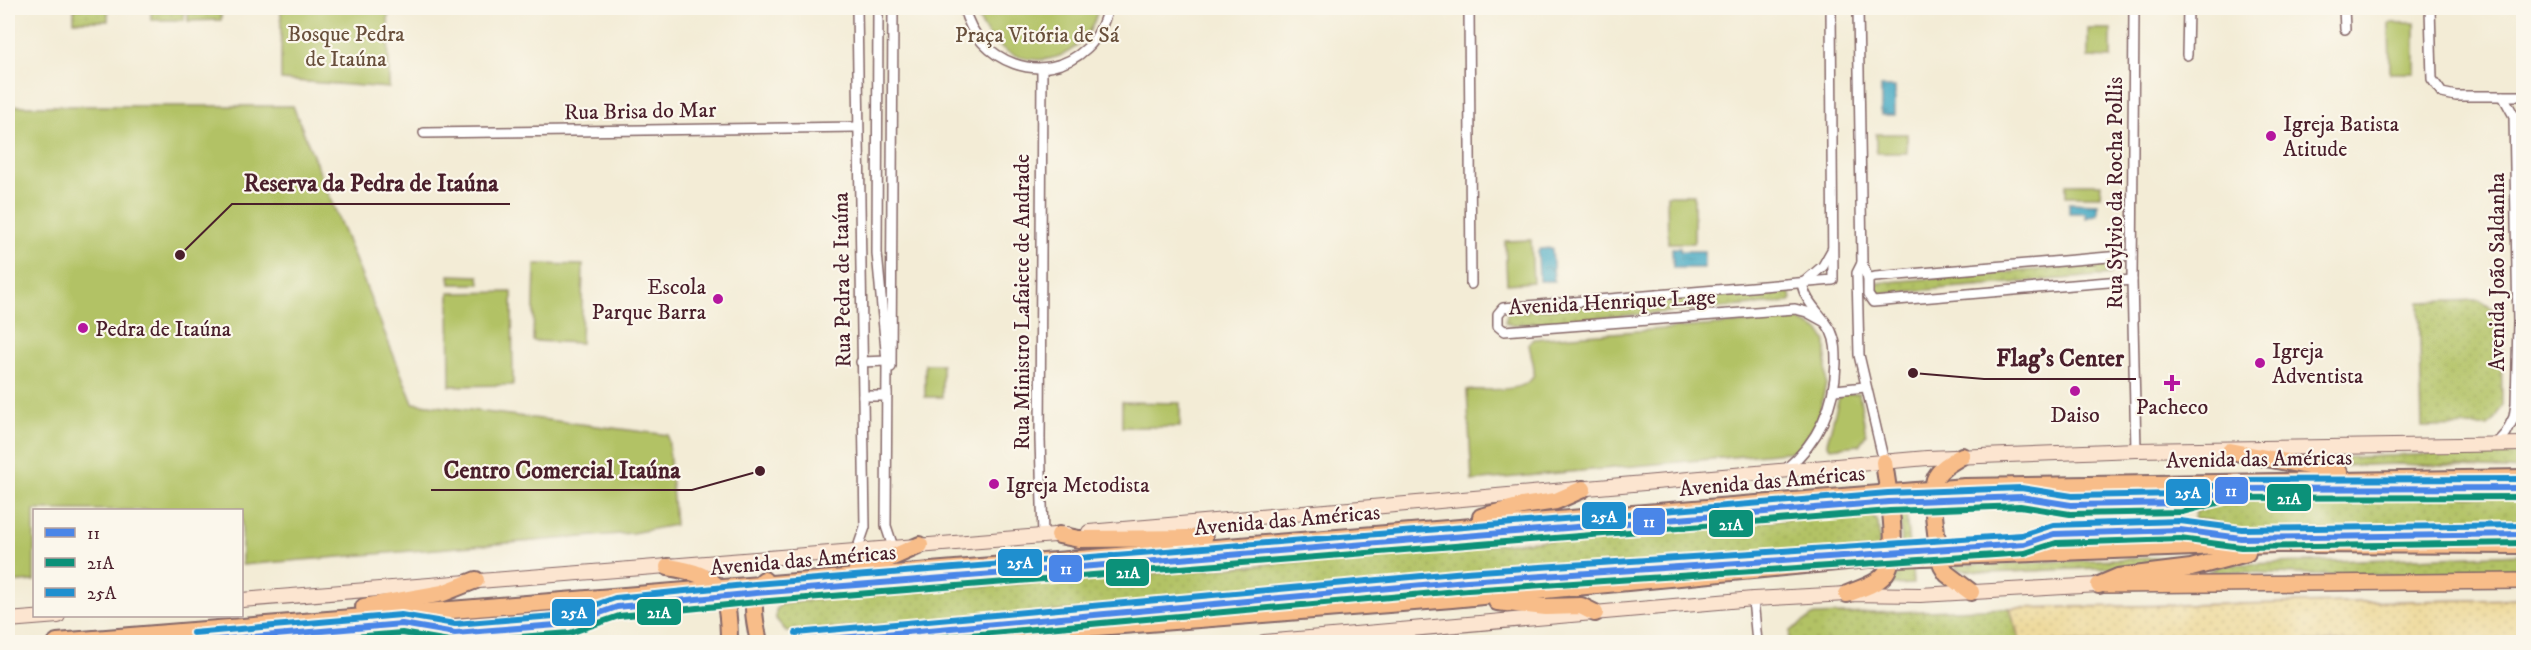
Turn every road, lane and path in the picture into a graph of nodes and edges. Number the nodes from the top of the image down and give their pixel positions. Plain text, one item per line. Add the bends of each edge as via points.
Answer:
1 (857, 8) edge
2 (878, 8) edge
3 (893, 8) edge
4 (964, 8) edge
5 (1108, 8) edge
6 (1469, 8) edge
7 (1831, 8) edge
8 (1858, 8) edge
9 (2134, 8) edge
10 (2188, 8) edge
11 (2344, 8) edge
12 (2430, 8) edge
13 (2345, 29) dead end
14 (2187, 55) dead end
15 (1042, 68) junction
16 (2503, 96) junction
17 (2523, 96) edge
18 (858, 127) junction
19 (424, 133) dead end
20 (1833, 248) junction
21 (2132, 255) junction
22 (1862, 263) junction
23 (1868, 279) junction
24 (2132, 280) junction
25 (1471, 284) dead end
26 (1802, 284) junction
27 (1825, 322) junction
28 (2521, 322) edge
29 (887, 361) junction
30 (861, 362) junction
31 (1865, 387) junction
32 (1835, 390) junction
33 (862, 396) junction
34 (887, 396) junction
35 (2496, 444) junction
36 (2523, 444) edge
37 (2136, 450) junction
38 (2230, 451) junction
39 (1962, 456) junction
40 (1884, 462) junction
41 (1786, 469) junction
42 (2523, 478) edge
43 (2360, 479) junction
44 (1583, 489) junction
45 (1934, 489) junction
46 (1888, 493) junction
47 (1442, 528) junction
48 (1051, 535) junction
49 (1262, 544) junction
50 (2276, 544) junction
51 (920, 545) junction
52 (2523, 545) edge
53 (893, 547) junction
54 (857, 550) junction
55 (1940, 557) junction
56 (1892, 558) junction
57 (668, 567) junction
58 (476, 580) junction
59 (2523, 581) edge
60 (758, 585) junction
61 (2099, 585) junction
62 (720, 589) junction
63 (1971, 591) junction
64 (1847, 594) junction
65 (1452, 599) junction
66 (1753, 599) junction
67 (243, 600) edge
68 (1595, 613) junction
69 (38, 617) edge
70 (8, 620) edge
71 (285, 623) junction
72 (1106, 626) junction
73 (57, 642) edge
74 (729, 642) edge
75 (759, 642) edge
76 (909, 642) edge
77 (1051, 642) edge
78 (1264, 642) edge
79 (1757, 642) edge

1 - 18 street, Rua Pedra de Itaúna
2 - 29 street, Rua Pedra de Itaúna via 877,254
3 - 34 street via 893,357
4 - 15 street via 980,42 997,57 1019,66
5 - 15 street via 1102,28 1088,48 1066,62
6 - 25 street
7 - 20 street
8 - 22 street
9 - 21 street, Rua Sylvio da Rocha Pollis
10 - 14 street
11 - 13 street
12 - 16 street via 2432,79 2442,93
15 - 48 street, Rua Ministro Lafaiete de Andrade via 1040,440
16 - 17 street
16 - 28 street, Avenida João Saldanha via 2514,116
18 - 19 street, Rua Brisa do Mar
18 - 30 street, Rua Pedra de Itaúna
20 - 26 street via 1823,266
20 - 26 street, Avenida Henrique Lage via 1833,280
21 - 23 street
21 - 24 street, Rua Sylvio da Rocha Pollis
22 - 23 street
22 - 31 street via 1857,273 1857,307
23 - 24 street via 1868,295 1873,302
24 - 37 street, Rua Sylvio da Rocha Pollis
26 - 27 street via 1806,300
26 - 27 street, Avenida Henrique Lage via 1503,308 1497,320 1504,331 1795,309
27 - 32 street via 1835,341
28 - 35 street, Avenida João Saldanha via 2516,404 2506,433
29 - 30 street
29 - 34 street, Rua Pedra de Itaúna
30 - 33 street, Rua Pedra de Itaúna
31 - 32 street
31 - 40 street
32 - 41 street via 1814,437 1802,456
33 - 34 street
33 - 54 street, Rua Pedra de Itaúna via 865,527
34 - 53 street, Rua Pedra de Itaúna via 886,526
35 - 36 main road, Avenida das Américas
35 - 38 main road, Avenida das Américas
37 - 38 main road, Avenida das Américas
37 - 39 main road, Avenida das Américas
38 - 43 highway via 2339,471
39 - 40 main road, Avenida das Américas
39 - 45 highway via 1937,476
40 - 41 main road, Avenida das Américas
40 - 46 highway
41 - 44 main road, Avenida das Américas
42 - 43 highway, Avenida das Américas
43 - 45 highway, Avenida das Américas
44 - 47 highway via 1556,501
44 - 48 main road, Avenida das Américas
45 - 46 highway, Avenida das Américas
45 - 55 highway
46 - 47 highway, Avenida das Américas
46 - 56 highway
47 - 49 highway, Avenida das Américas
48 - 49 highway via 1079,539 1216,538
48 - 51 main road, Avenida das Américas
49 - 60 highway, Avenida das Américas
50 - 52 highway
50 - 55 highway
50 - 61 highway via 2191,568 2118,577
51 - 53 main road, Avenida das Américas
51 - 60 highway via 862,568 785,573 768,576
53 - 54 main road, Avenida das Américas
54 - 57 main road, Avenida das Américas
55 - 56 highway
55 - 63 highway via 1947,574
56 - 64 highway via 1878,580
56 - 65 highway
57 - 58 main road, Avenida das Américas
57 - 62 highway via 703,574
58 - 67 main road, Avenida das Américas
58 - 71 highway via 443,593 312,614
59 - 61 main road
60 - 62 highway, Avenida das Américas
60 - 75 highway via 754,609
61 - 63 main road
62 - 71 highway, Avenida das Américas
62 - 74 highway via 728,612
63 - 64 main road
64 - 66 main road
65 - 68 highway via 1581,606
65 - 72 highway
66 - 68 main road
66 - 79 street
68 - 78 main road
69 - 70 main road
71 - 73 highway, Avenida das Américas
72 - 76 highway
72 - 77 highway

